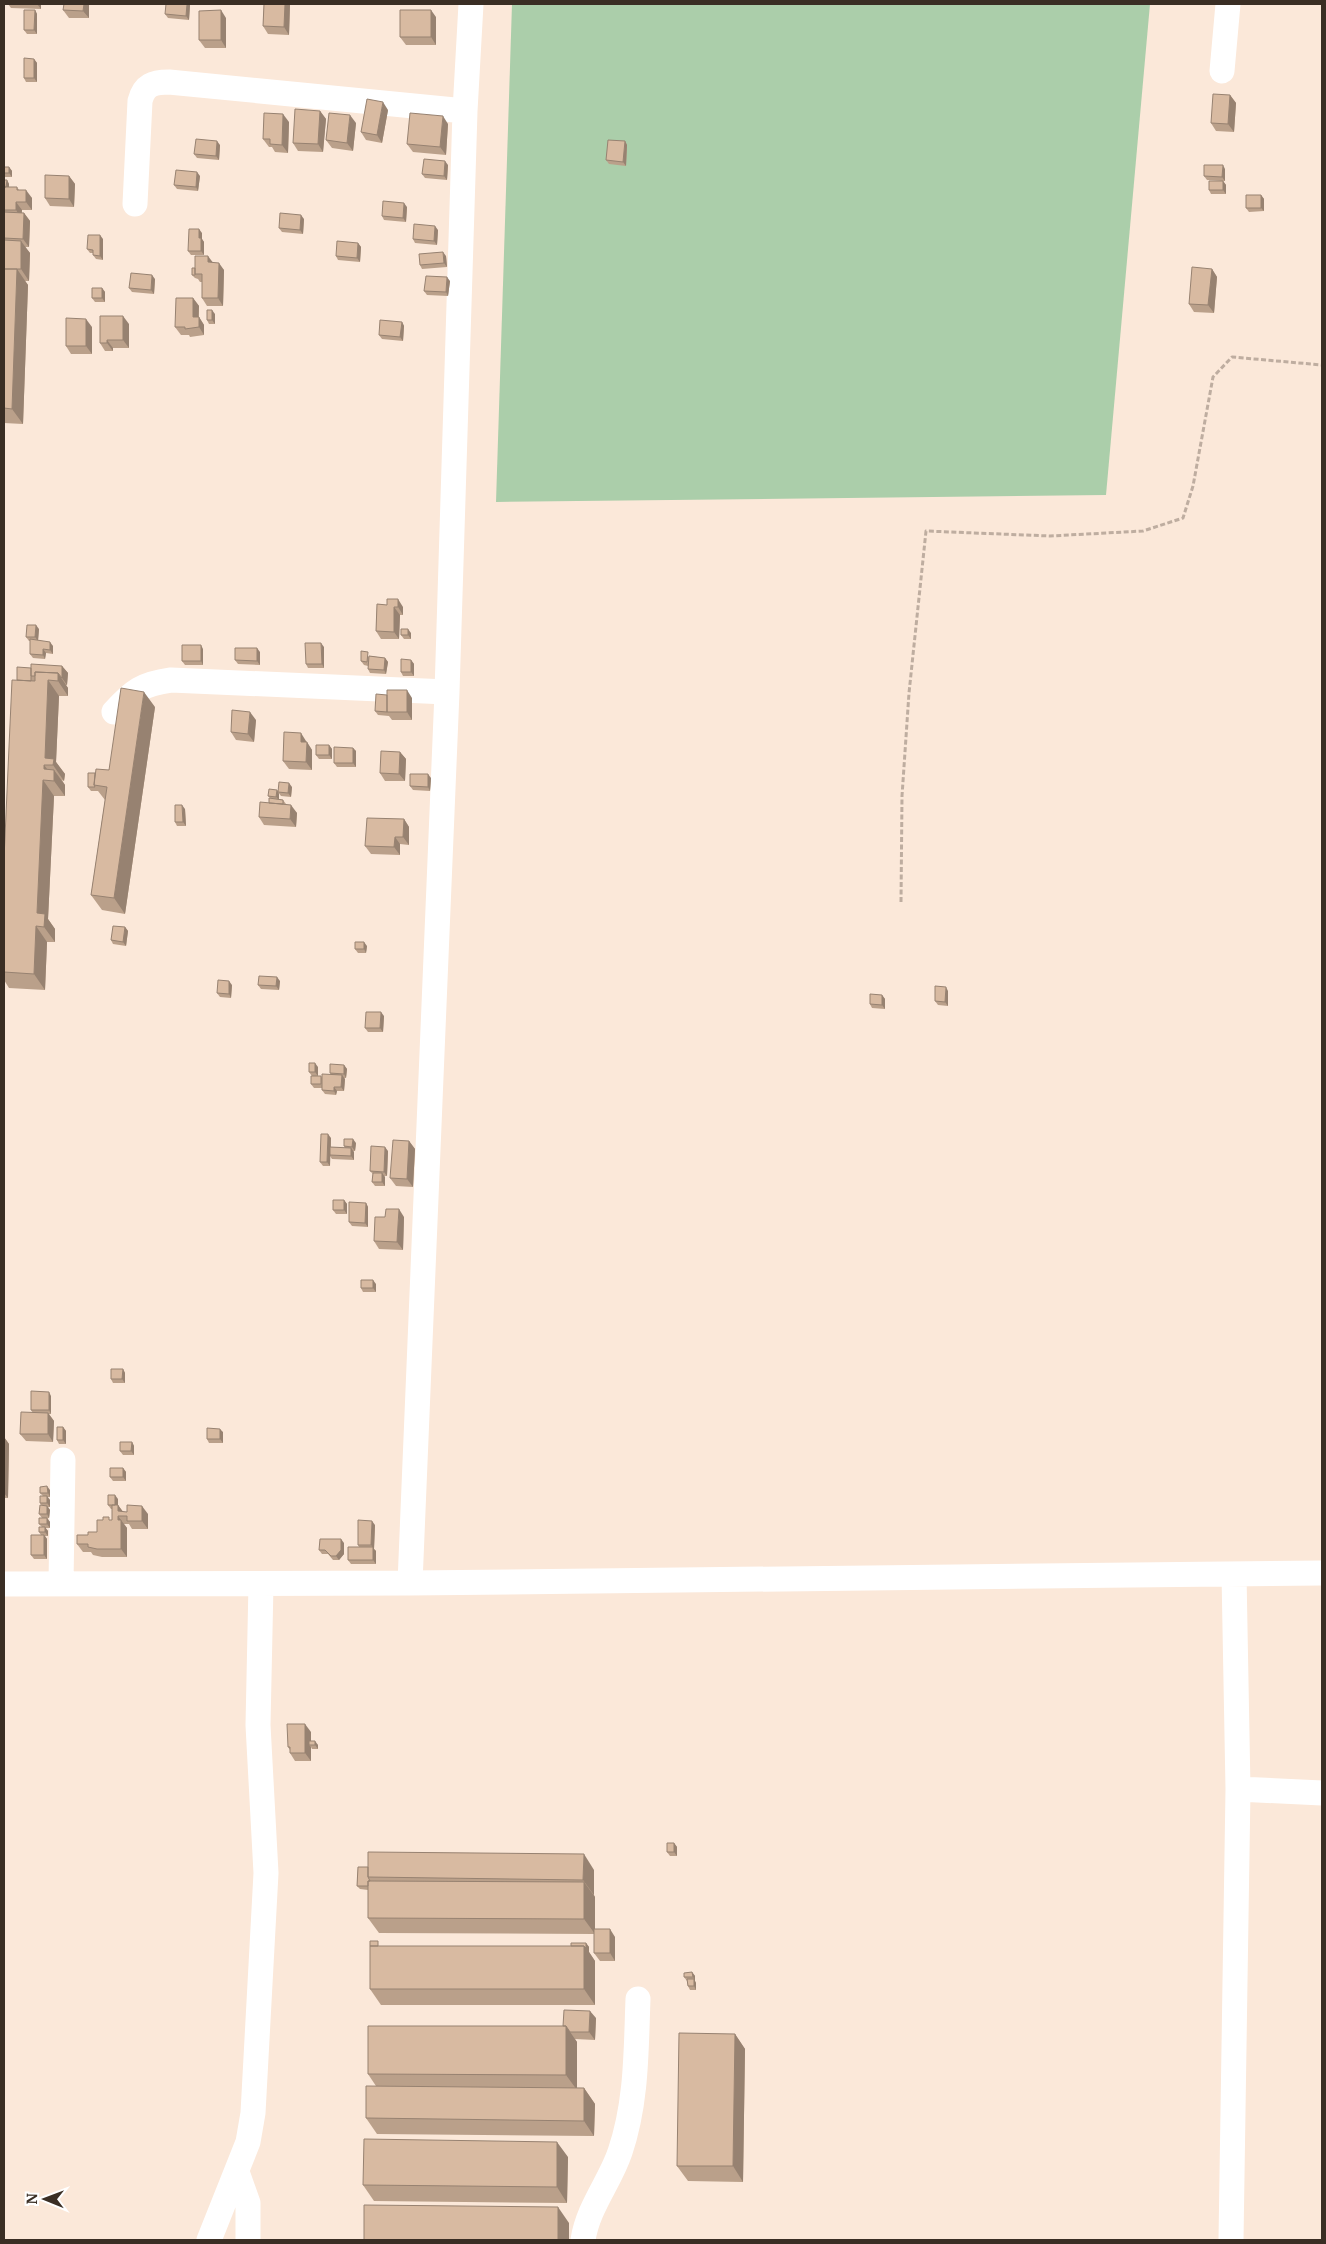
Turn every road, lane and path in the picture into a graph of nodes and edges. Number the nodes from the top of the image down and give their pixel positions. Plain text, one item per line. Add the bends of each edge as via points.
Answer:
1 (471, 4) edge
2 (1228, 4) edge
3 (1222, 71) dead end
4 (465, 111) junction
5 (136, 204) dead end
6 (1322, 365) edge
7 (447, 692) junction
8 (114, 712) dead end
9 (900, 902) dead end
10 (63, 1460) dead end
11 (1322, 1573) edge
12 (1234, 1574) junction
13 (61, 1582) junction
14 (410, 1583) junction
15 (4, 1584) edge
16 (261, 1584) junction
17 (1238, 1789) junction
18 (1322, 1793) edge
19 (638, 1999) dead end
20 (237, 2172) junction
21 (209, 2240) edge
22 (248, 2240) edge
23 (583, 2240) edge
24 (1231, 2240) edge

1 - 4 street
2 - 3 street
4 - 5 street via 308,94 153,83 142,92 140,101
4 - 7 street
6 - 9 path via 1232,357 1213,377 1193,486 1182,518 1143,531 1050,536 926,531 905,759
7 - 8 street via 171,680 139,687
7 - 14 street
10 - 13 street
11 - 12 street
12 - 14 street
12 - 17 street
13 - 15 street
13 - 16 street
14 - 16 street
16 - 20 street via 258,1725 266,1898 253,2112 248,2142
17 - 18 street
17 - 24 street
19 - 23 street via 630,2116 620,2152 589,2216
20 - 21 street
20 - 22 street via 248,2203

